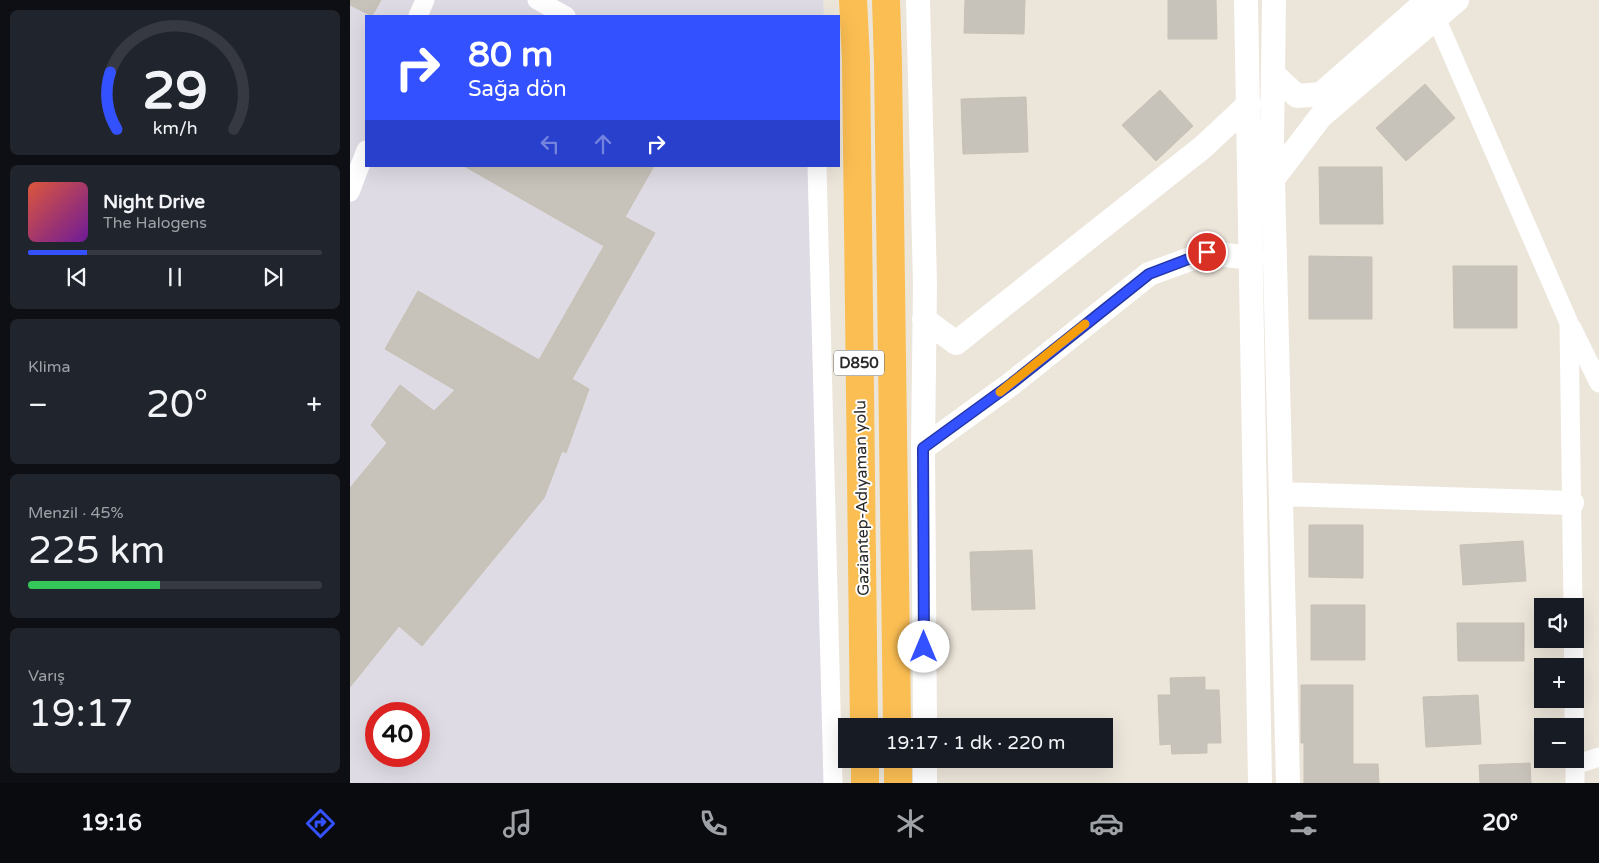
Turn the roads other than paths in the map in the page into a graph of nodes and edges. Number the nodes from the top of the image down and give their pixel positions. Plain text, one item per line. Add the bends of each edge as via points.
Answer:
1 (425, 0) edge
2 (537, 0) edge
3 (853, 0) edge
4 (886, 0) edge
5 (918, 0) edge
6 (1246, 0) edge
7 (1274, 0) edge
8 (1457, 0) edge
9 (1432, 9) edge
10 (418, 15) edge
11 (564, 15) edge
12 (1273, 74) junction
13 (1248, 104) junction
14 (365, 153) edge
15 (817, 167) edge
16 (1273, 179) junction
17 (350, 192) edge
18 (1252, 258) junction
19 (924, 319) junction
20 (1569, 322) junction
21 (1599, 383) edge
22 (923, 448) junction
23 (1281, 494) junction
24 (1572, 503) junction
25 (1573, 598) edge
26 (864, 718) edge
27 (897, 718) edge
28 (925, 718) edge
29 (1599, 757) edge
30 (865, 768) edge
31 (898, 768) edge
32 (925, 768) edge
33 (1575, 769) edge
34 (833, 783) edge
35 (865, 783) edge
36 (898, 783) edge
37 (925, 783) edge
38 (1260, 783) edge
39 (1288, 783) edge

1 - 10 street
2 - 11 street
3 - 26 highway, Gaziantep-Adıyaman yolu / D850
4 - 27 highway, Gaziantep-Adıyaman yolu / D850
5 - 19 street
6 - 13 street
7 - 12 street
8 - 9 street
9 - 12 street via 1321,94 1297,96
9 - 16 street via 1321,116
9 - 20 street
12 - 16 street
13 - 18 street
13 - 19 street via 1202,147 956,343
14 - 17 street
15 - 34 street
16 - 23 street
18 - 22 street via 1207,252 1149,274 1011,384
18 - 38 street
19 - 22 street
20 - 21 street
20 - 24 street
22 - 28 street
23 - 24 street
23 - 39 street
24 - 25 street
29 - 33 street
30 - 35 highway
31 - 36 highway
32 - 37 street

